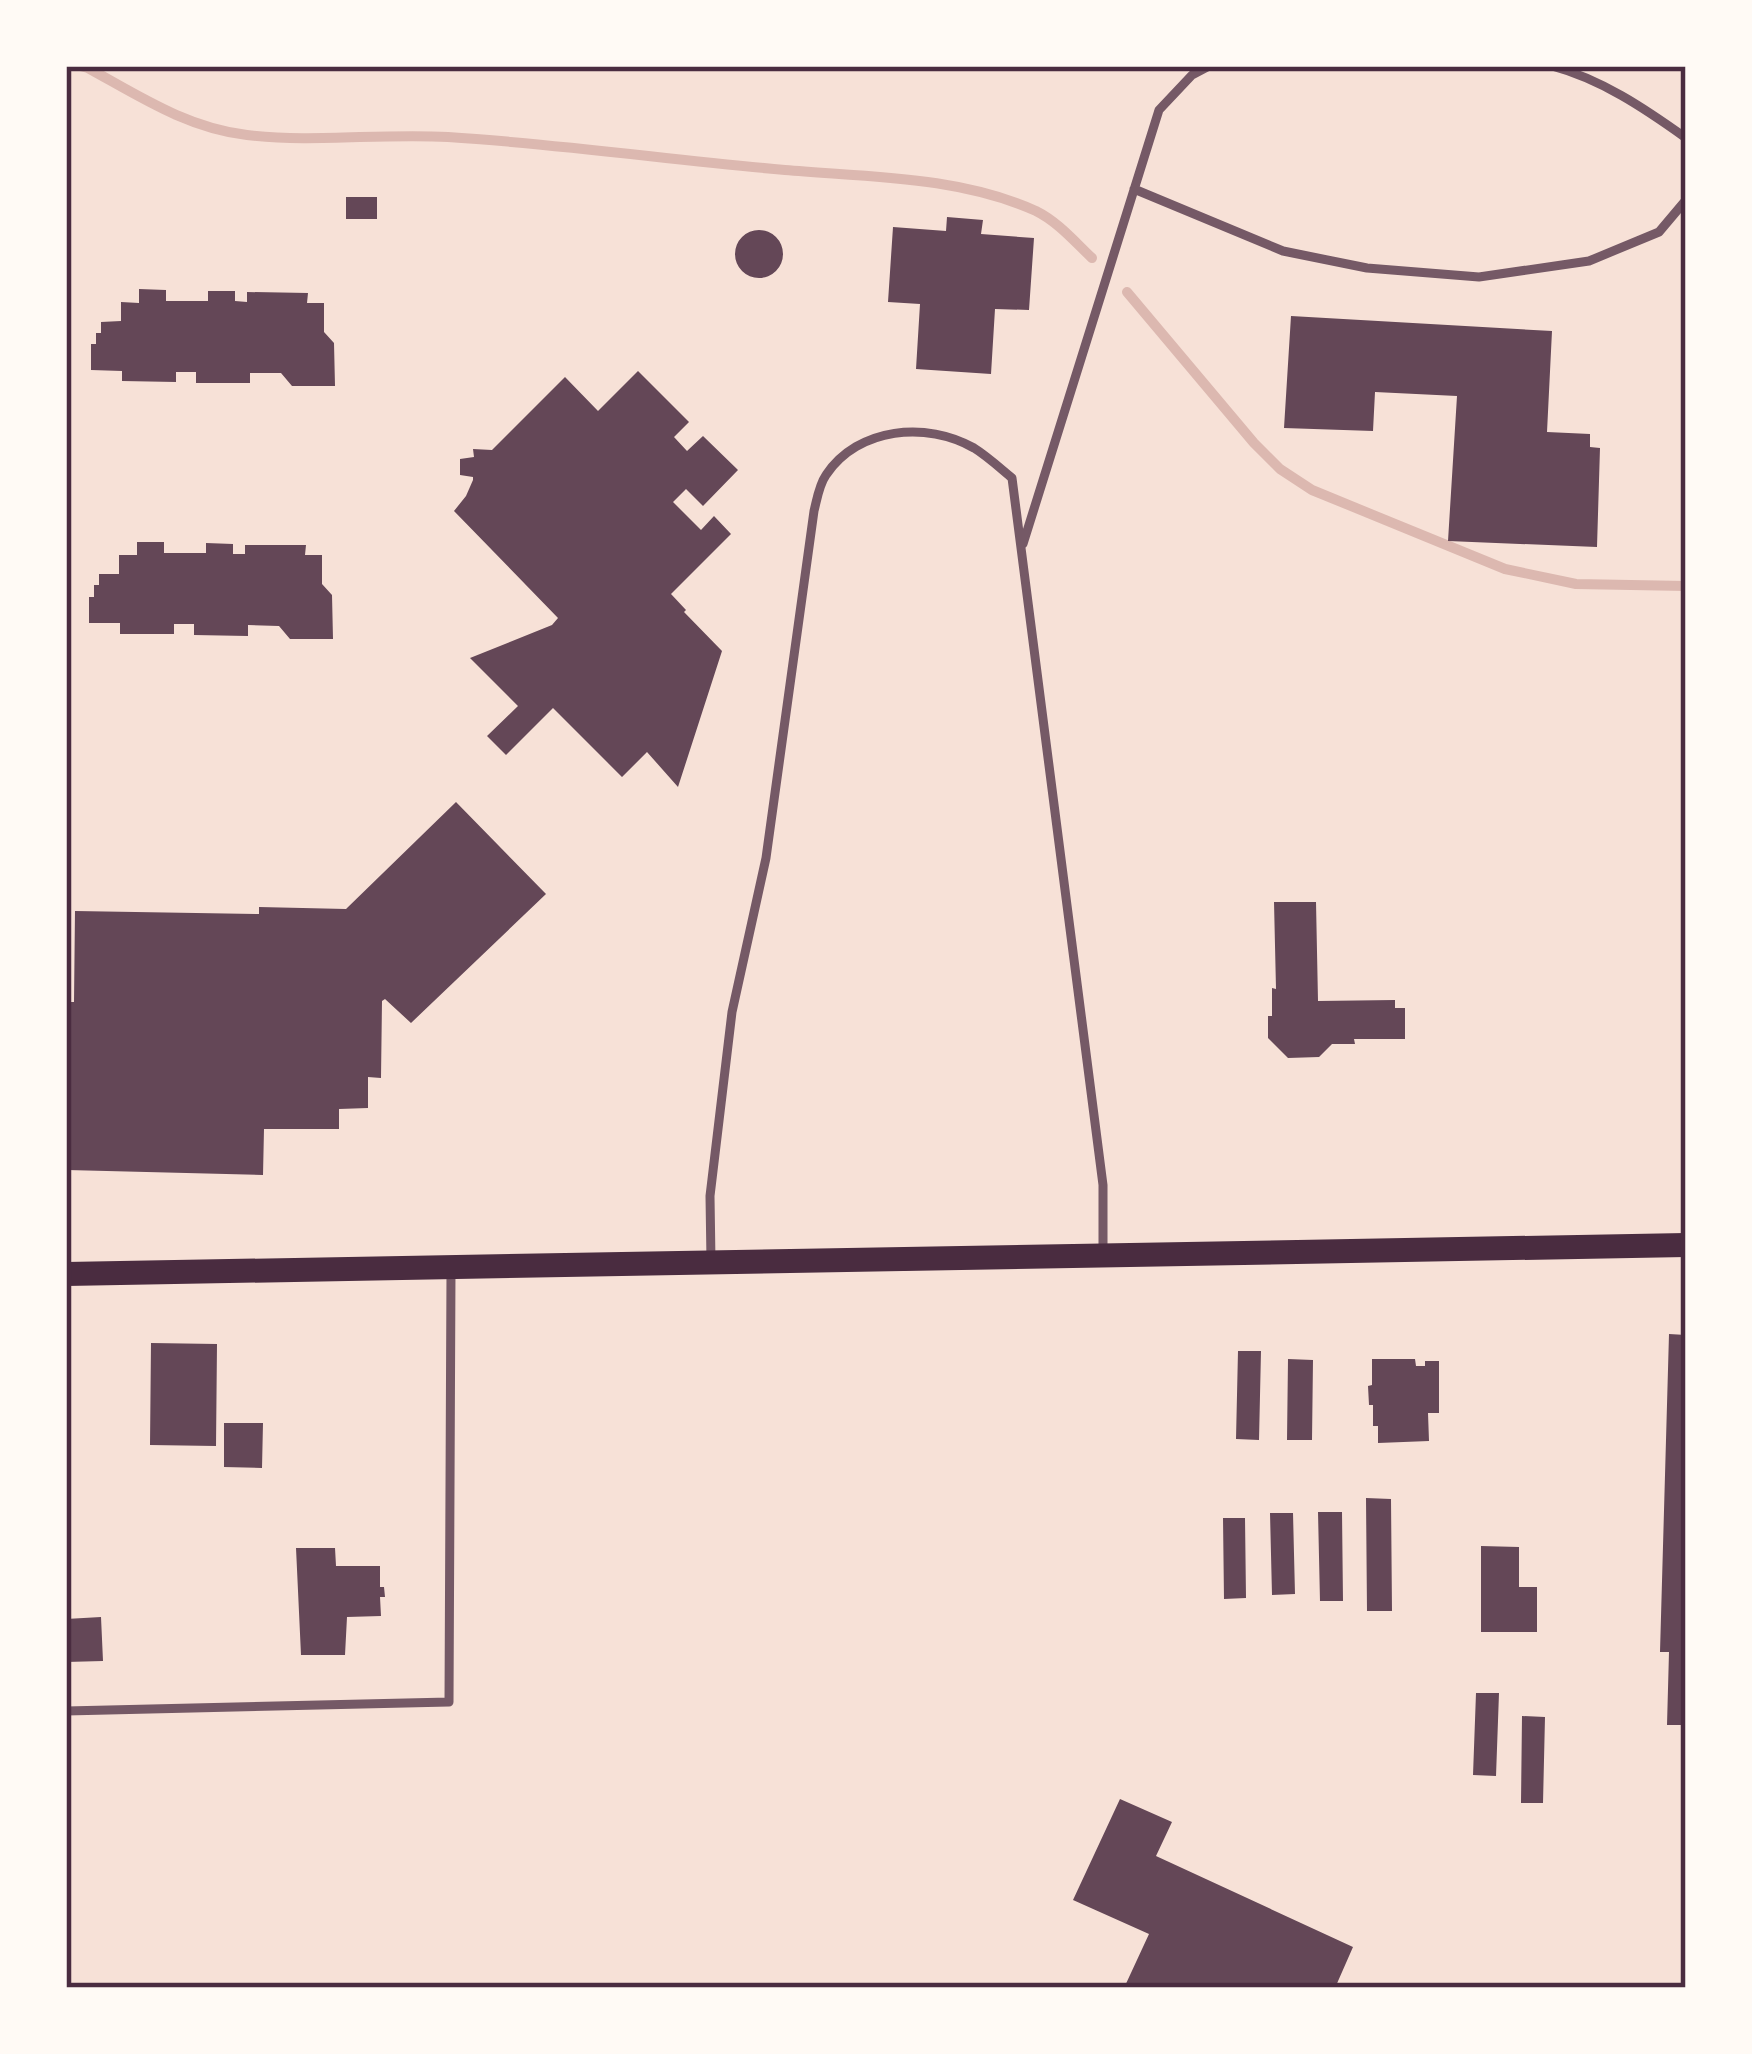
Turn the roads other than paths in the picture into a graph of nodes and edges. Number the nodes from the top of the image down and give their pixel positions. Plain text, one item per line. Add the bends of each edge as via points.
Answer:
1 (1209, 66) edge
2 (1552, 66) edge
3 (1686, 138) edge
4 (1134, 189) junction
5 (1686, 200) edge
6 (1021, 548) junction
7 (1686, 1246) edge
8 (1103, 1255) junction
9 (710, 1261) junction
10 (451, 1266) junction
11 (66, 1274) edge
12 (66, 1712) edge

1 - 4 lane via 1159,110
2 - 3 lane via 1637,103
4 - 5 lane via 1283,251 1479,277 1589,261 1659,232
4 - 6 lane
6 - 8 lane via 1103,1185
6 - 9 lane via 1012,478 974,448 939,434 890,433 839,459 823,478 766,858 732,1012
7 - 8 main road
8 - 9 main road
9 - 10 main road
10 - 11 main road
10 - 12 lane via 449,1702

